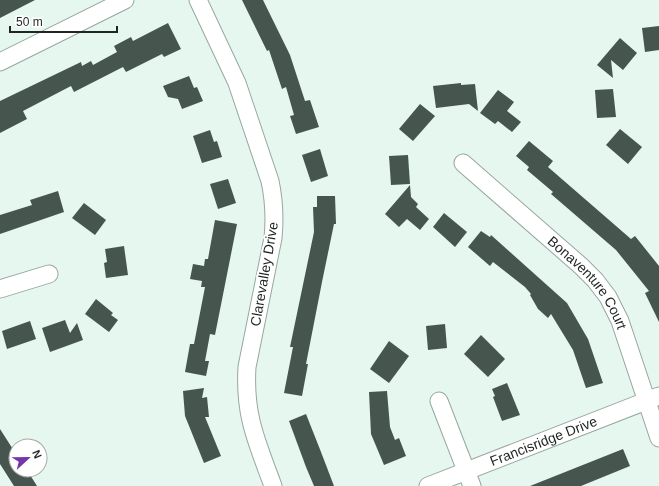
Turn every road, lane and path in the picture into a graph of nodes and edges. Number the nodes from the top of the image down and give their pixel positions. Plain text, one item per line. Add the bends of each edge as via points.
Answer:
1 (125, 0) edge
2 (198, 0) edge
3 (0, 62) edge
4 (462, 163) dead end
5 (49, 274) dead end
6 (0, 289) edge
7 (653, 399) edge
8 (439, 401) dead end
9 (659, 438) edge
10 (469, 479) edge
11 (273, 486) edge
12 (428, 486) edge

1 - 3 street
2 - 11 street, Clarevalley Drive via 237,83 273,195 273,238 246,387 253,432
4 - 7 street, Bonaventure Court via 595,280 608,297 620,321
5 - 6 street
7 - 9 street, Bonaventure Court
7 - 10 street, Francisridge Drive
8 - 10 street
10 - 12 street, Francisridge Drive

